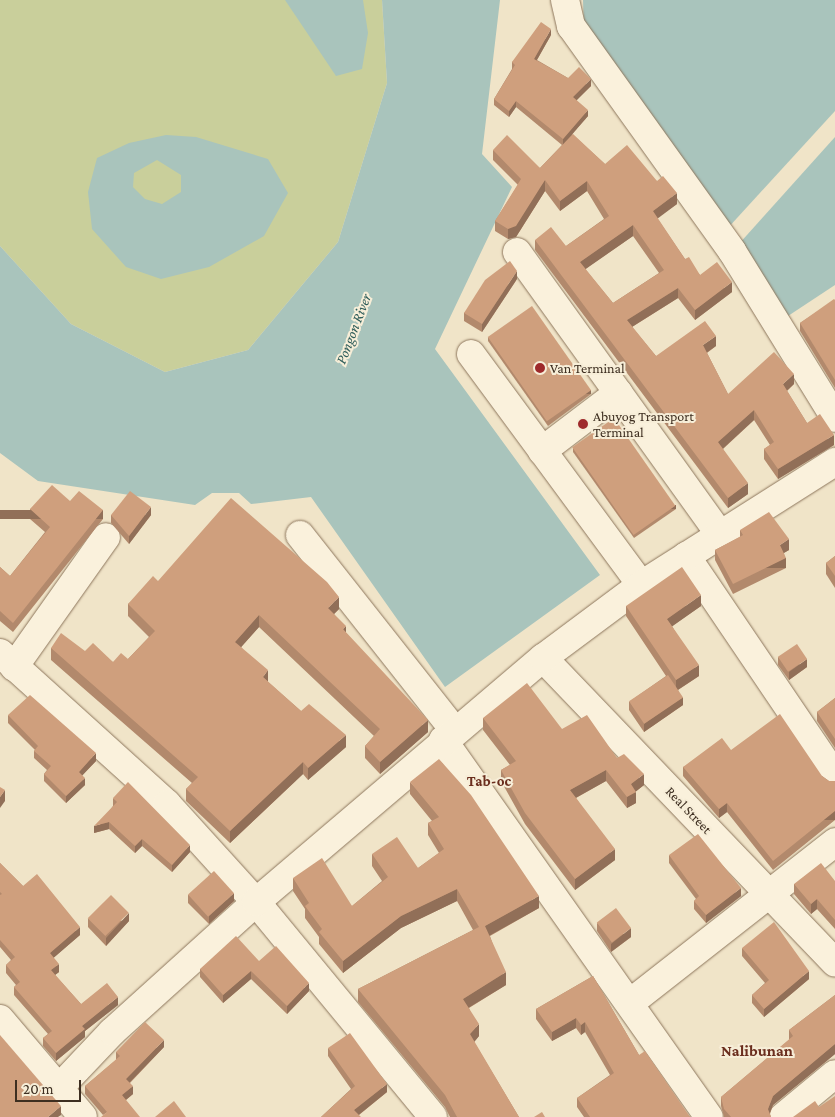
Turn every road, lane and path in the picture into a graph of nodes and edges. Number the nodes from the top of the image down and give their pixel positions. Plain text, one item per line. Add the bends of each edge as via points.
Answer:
1 (565, 0) edge
2 (517, 252) dead end
3 (471, 354) dead end
4 (618, 393) junction
5 (835, 418) edge
6 (542, 452) junction
7 (835, 462) edge
8 (300, 535) dead end
9 (720, 535) junction
10 (106, 537) dead end
11 (686, 556) junction
12 (641, 585) junction
13 (543, 658) junction
14 (7, 660) edge
15 (449, 735) junction
16 (835, 776) edge
17 (835, 842) edge
18 (769, 894) junction
19 (256, 902) junction
20 (835, 962) edge
21 (630, 1003) junction
22 (0, 1019) edge
23 (835, 1074) edge
24 (60, 1088) junction
25 (83, 1117) edge
26 (434, 1117) edge
27 (709, 1117) edge
28 (783, 1117) edge

1 - 5 street via 571,26 732,252
2 - 4 street
3 - 6 street
4 - 6 street
4 - 9 street
6 - 12 street
7 - 9 street
8 - 15 street
9 - 11 street
10 - 14 street
11 - 12 street
11 - 16 street
12 - 13 street
13 - 15 street
13 - 18 street, Real Street
14 - 19 street via 167,804
15 - 19 street
15 - 21 street
17 - 18 street
18 - 20 street, Real Street
18 - 21 street
19 - 24 street via 112,1032
19 - 26 street
21 - 27 street
22 - 24 street
23 - 28 street
24 - 25 street

